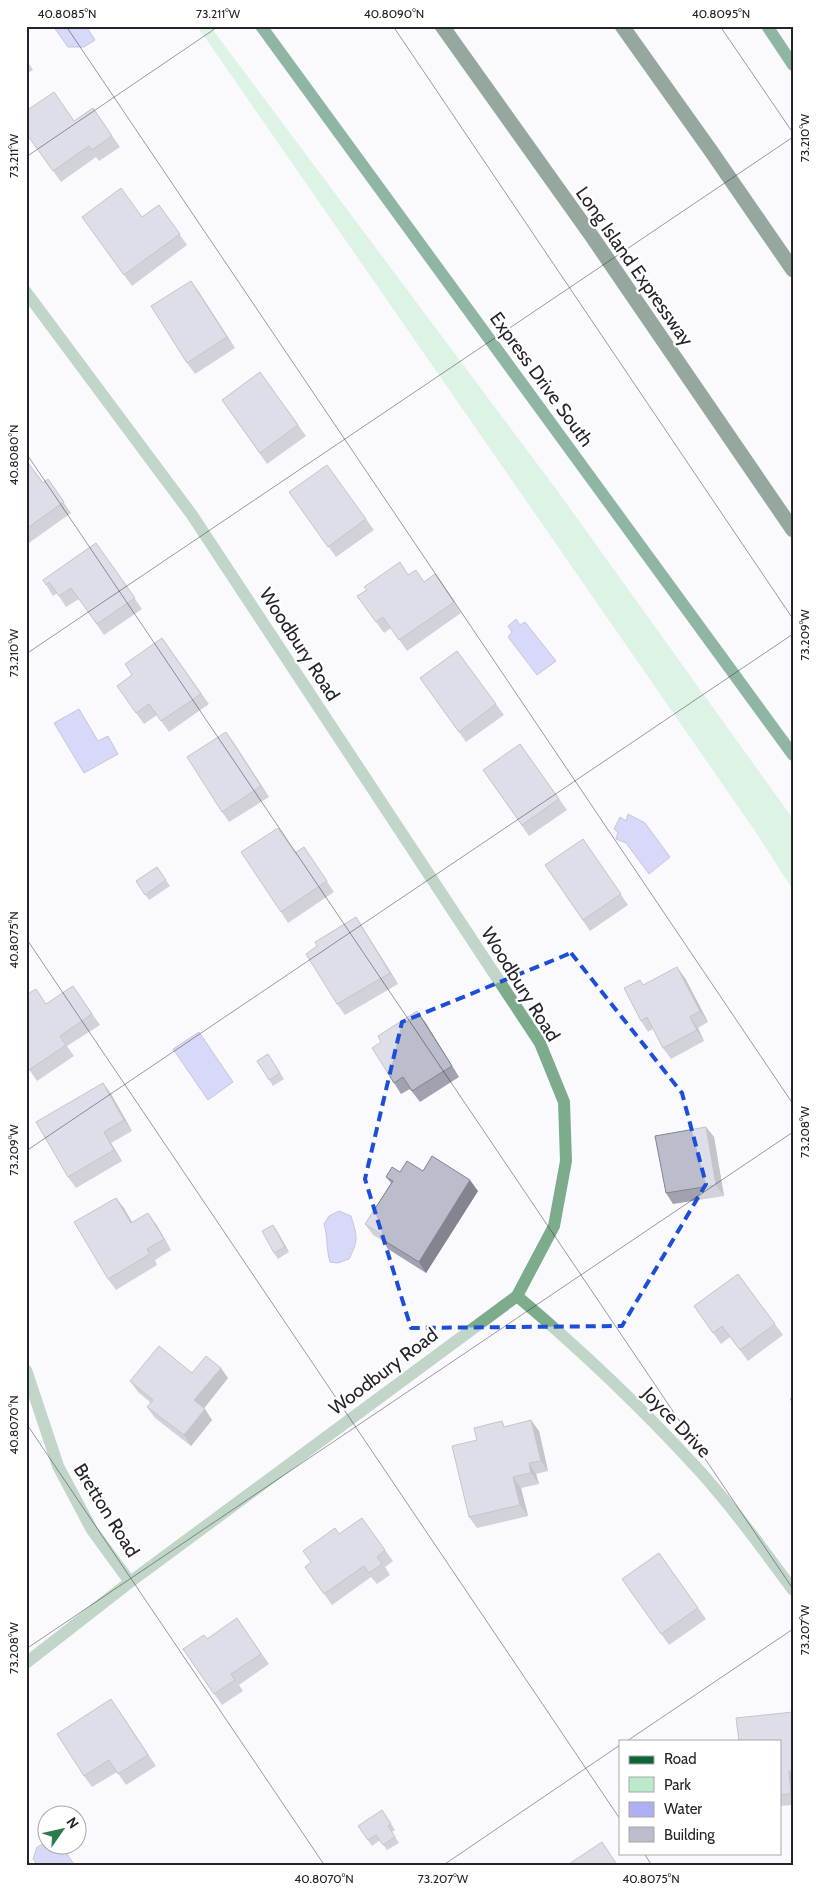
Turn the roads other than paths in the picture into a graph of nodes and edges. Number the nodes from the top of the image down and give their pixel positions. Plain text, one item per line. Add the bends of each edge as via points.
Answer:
1 (261, 26) edge
2 (442, 26) edge
3 (622, 26) edge
4 (767, 26) edge
5 (793, 65) edge
6 (793, 270) edge
7 (26, 292) edge
8 (793, 530) edge
9 (793, 754) edge
10 (517, 1296) junction
11 (26, 1370) edge
12 (130, 1582) junction
13 (793, 1590) edge
14 (26, 1664) edge

1 - 9 main road, Express Drive South
2 - 8 highway, Long Island Expressway
3 - 6 highway
4 - 5 main road
7 - 10 street, Woodbury Road via 192,514 540,1044 564,1102 566,1161 554,1226
10 - 12 street, Woodbury Road
10 - 13 street, Joyce Drive via 638,1406 697,1468
11 - 12 street, Bretton Road via 58,1466 92,1530
12 - 14 street, Woodbury Road

